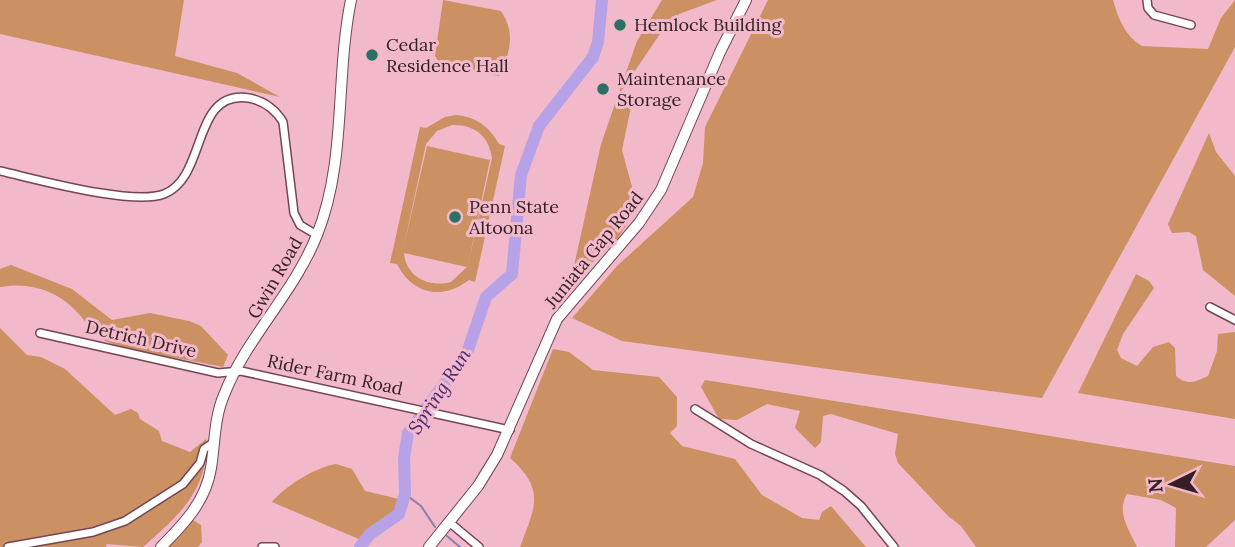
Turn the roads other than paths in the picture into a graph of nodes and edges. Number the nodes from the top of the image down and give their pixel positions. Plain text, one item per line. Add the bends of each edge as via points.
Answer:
1 (351, 0) edge
2 (746, 0) edge
3 (1147, 0) edge
4 (1191, 25) dead end
5 (0, 171) edge
6 (317, 235) junction
7 (1210, 306) dead end
8 (1235, 320) edge
9 (40, 333) dead end
10 (235, 372) junction
11 (695, 409) dead end
12 (510, 430) junction
13 (214, 442) junction
14 (449, 522) junction
15 (8, 547) edge
16 (161, 547) edge
17 (262, 547) edge
18 (275, 547) edge
19 (429, 547) edge
20 (479, 547) edge
21 (894, 547) edge

1 - 6 main road, Gwin Road via 342,52 337,145
2 - 12 main road, Juniata Gap Road via 662,190 557,319
3 - 4 street via 1153,15
5 - 6 street via 105,192 157,196 184,177 218,105 232,98 259,100 283,122 294,213 300,225
6 - 10 main road, Gwin Road via 274,314
7 - 8 street
9 - 10 street, Detrich Drive via 218,373
10 - 12 street, Rider Farm Road
10 - 13 main road, Gwin Road via 221,401
11 - 21 street via 751,444 844,491
12 - 14 main road, Juniata Gap Road via 487,472
13 - 15 street via 204,449 194,474 183,484 125,521 93,532
13 - 16 main road, Gwin Road via 202,497
14 - 19 main road, Juniata Gap Road
14 - 20 street
17 - 18 street

